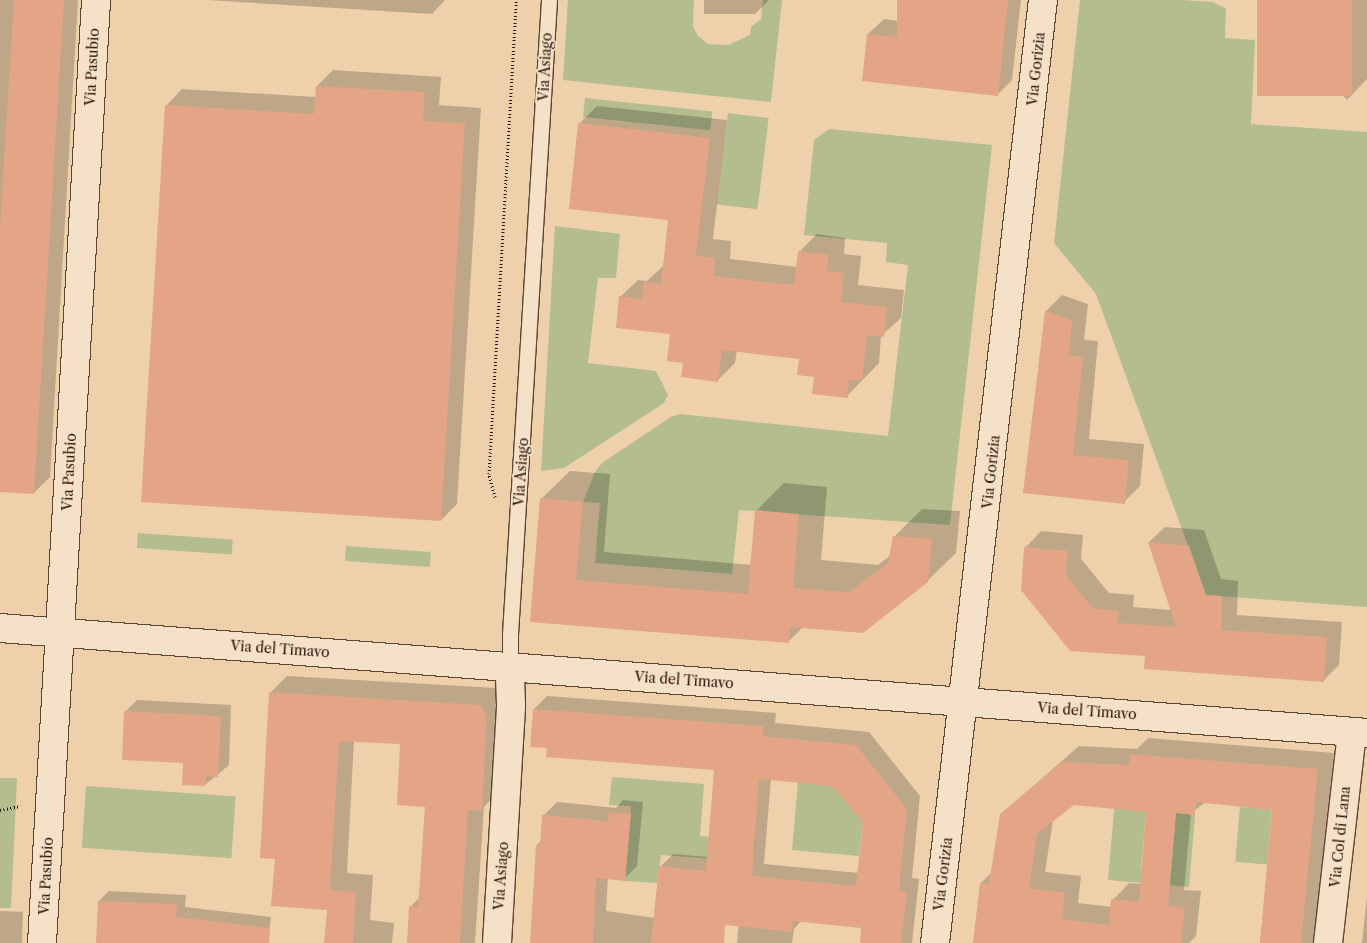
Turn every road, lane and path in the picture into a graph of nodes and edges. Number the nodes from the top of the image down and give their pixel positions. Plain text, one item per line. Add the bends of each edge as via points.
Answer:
1 (96, 0) edge
2 (516, 0) edge
3 (549, 0) edge
4 (1043, 0) edge
5 (490, 481) dead end
6 (0, 628) edge
7 (60, 632) junction
8 (510, 667) junction
9 (964, 702) junction
10 (1359, 733) edge
11 (22, 806) dead end
12 (0, 810) edge
13 (42, 943) edge
14 (497, 943) edge
15 (935, 943) edge
16 (1328, 943) edge

1 - 7 street, Via Pasubio
2 - 5 path
3 - 8 lane, Via Asiago
4 - 9 street, Via Gorizia
6 - 7 street, Via del Timavo
7 - 8 street, Via del Timavo
7 - 13 street, Via Pasubio
8 - 9 street, Via del Timavo
8 - 14 street, Via Asiago via 511,705
9 - 10 street, Via del Timavo
9 - 15 street, Via Gorizia
10 - 16 street, Via Col di Lana
11 - 12 path

